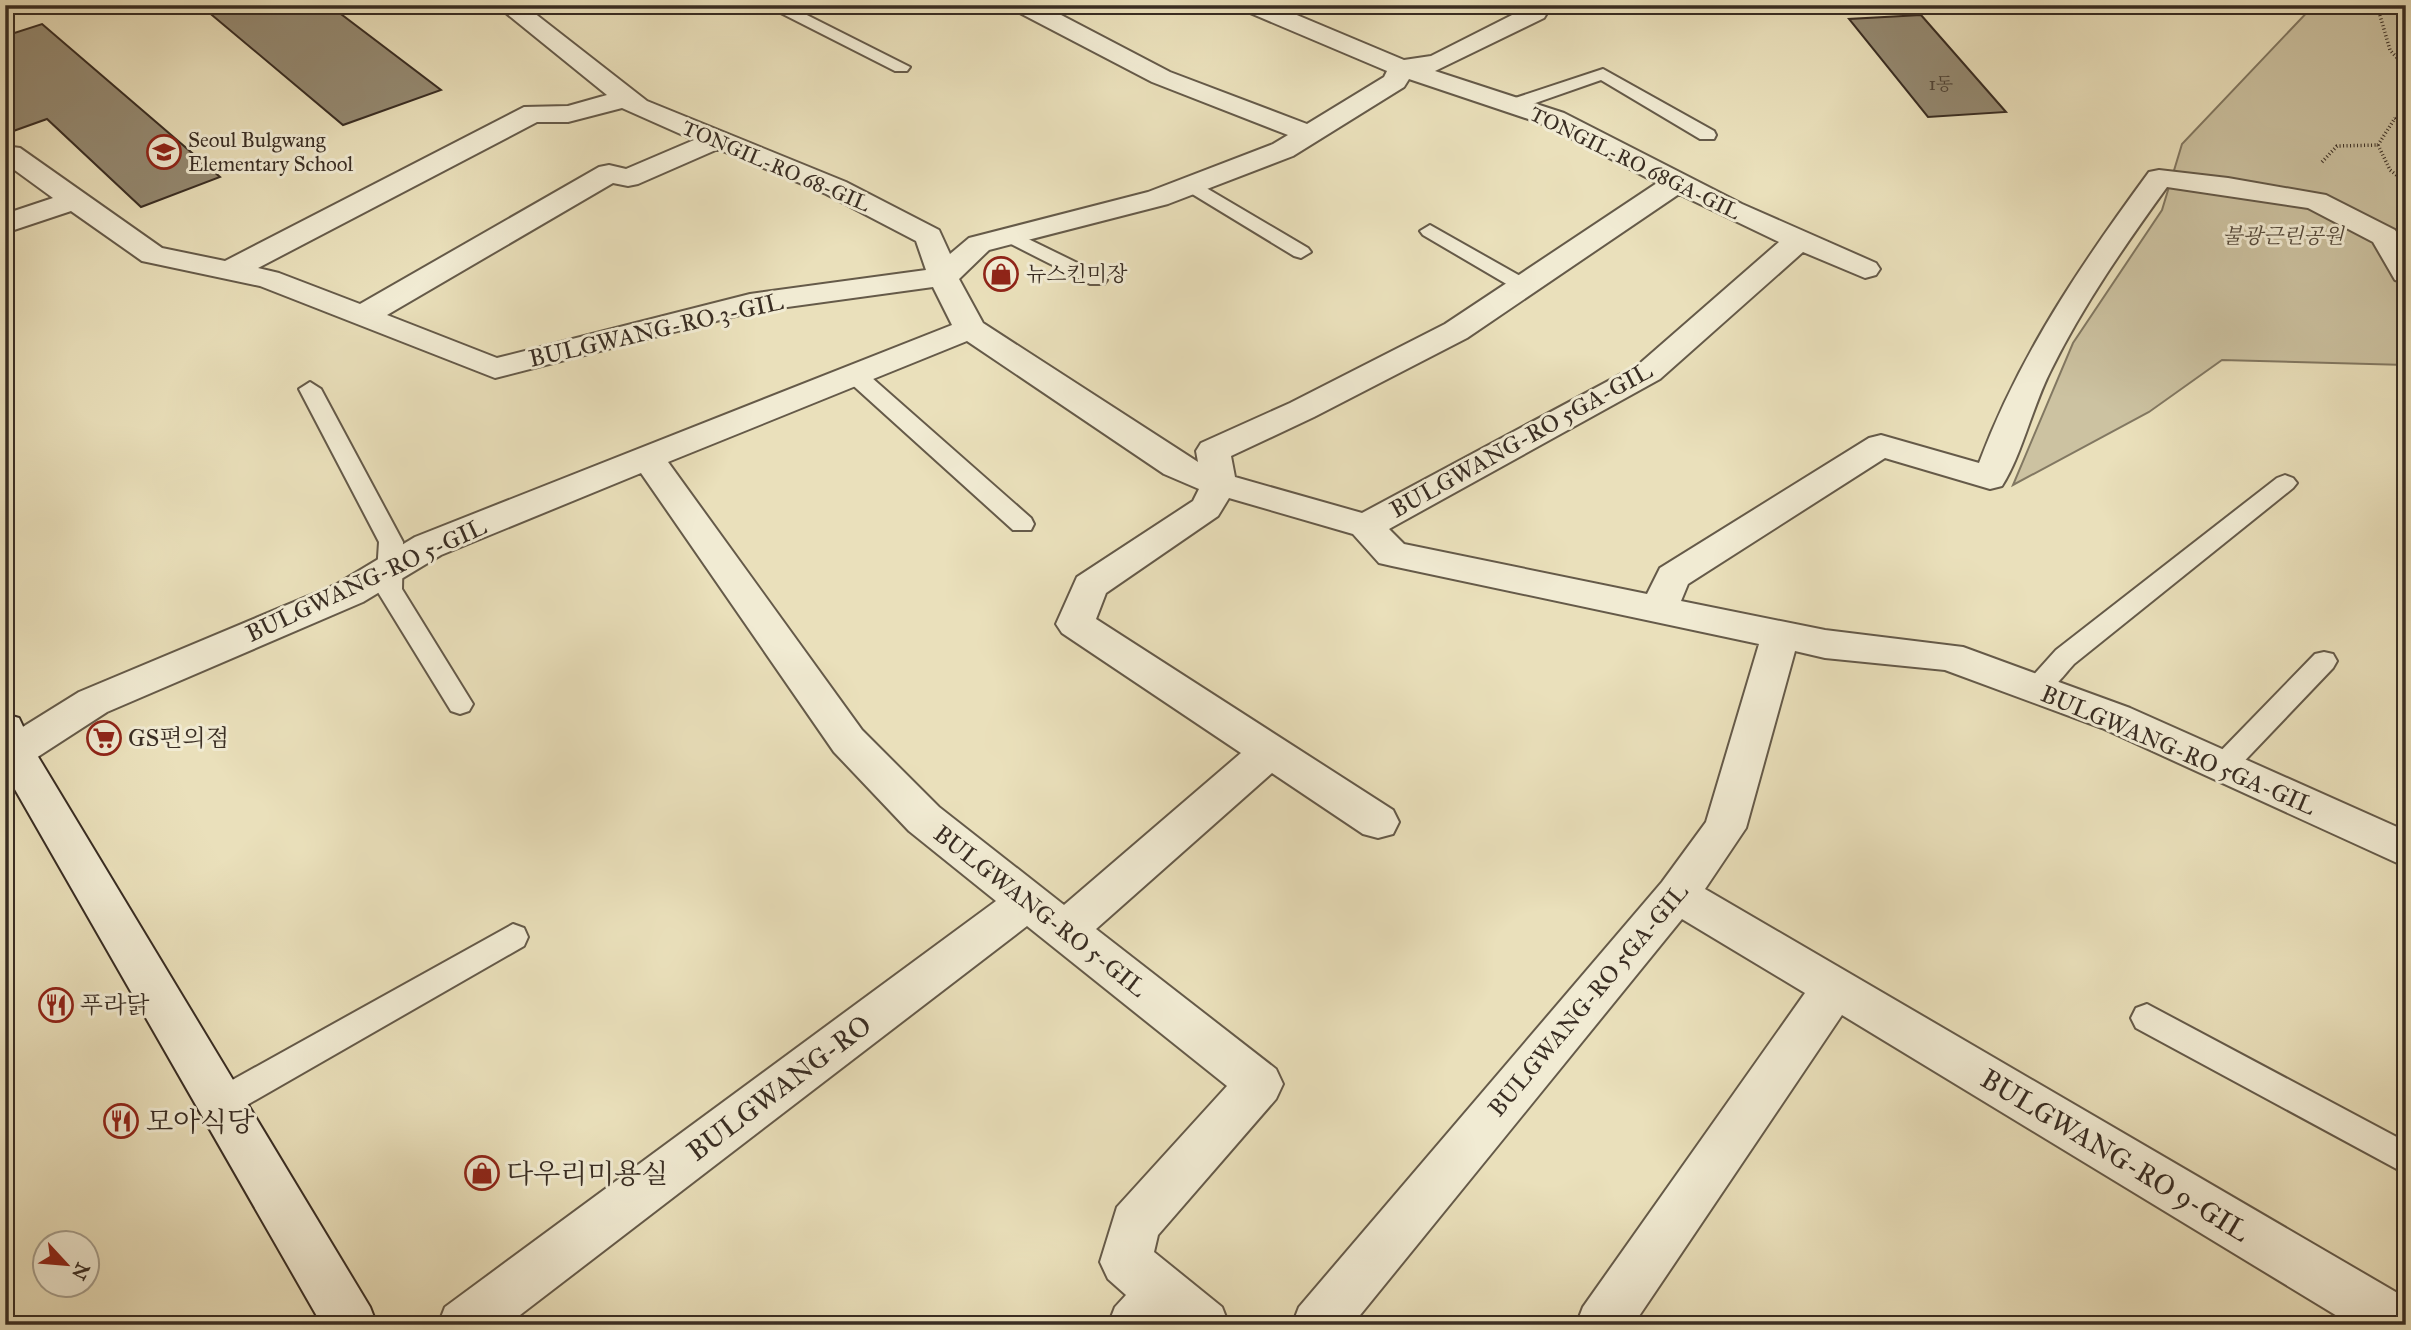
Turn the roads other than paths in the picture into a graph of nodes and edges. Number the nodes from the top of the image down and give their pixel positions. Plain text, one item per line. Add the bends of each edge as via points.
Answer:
1 (508, 5) edge
2 (773, 5) edge
3 (1023, 5) edge
4 (1251, 5) edge
5 (1518, 5) edge
6 (901, 66) dead end
7 (1401, 68) junction
8 (625, 98) junction
9 (1512, 105) junction
10 (1309, 134) junction
11 (1707, 135) dead end
12 (717, 140) junction
13 (5, 154) edge
14 (1677, 182) junction
15 (1191, 185) junction
16 (75, 200) junction
17 (5, 224) edge
18 (1430, 231) dead end
19 (1010, 236) junction
20 (1800, 240) junction
21 (1301, 252) dead end
22 (1865, 269) dead end
23 (229, 271) junction
24 (2406, 274) edge
25 (943, 277) junction
26 (1097, 280) dead end
27 (1522, 285) junction
28 (362, 316) junction
29 (970, 329) junction
30 (855, 375) junction
31 (310, 389) dead end
32 (648, 457) junction
33 (2285, 483) dead end
34 (1219, 484) junction
35 (1022, 524) dead end
36 (1366, 526) junction
37 (392, 568) junction
38 (1659, 610) junction
39 (1781, 635) junction
40 (2324, 661) dead end
41 (2035, 688) junction
42 (460, 704) dead end
43 (8, 746) edge
44 (1270, 751) junction
45 (2222, 767) junction
46 (1378, 822) dead end
47 (2406, 850) edge
48 (1677, 894) junction
49 (1028, 901) junction
50 (1065, 929) junction
51 (513, 937) dead end
52 (1835, 988) junction
53 (2147, 1018) dead end
54 (221, 1103) junction
55 (2406, 1159) edge
56 (1148, 1309) edge
57 (2398, 1314) edge
58 (351, 1325) edge
59 (464, 1325) edge
60 (1203, 1325) edge
61 (1318, 1325) edge
62 (1602, 1325) edge

1 - 8 street, TONGIL-RO 68-GIL
2 - 6 lane
3 - 10 street via 1161,77
4 - 7 street, TONGIL-RO 68GA-GIL
5 - 7 street via 1535,13 1437,63
7 - 9 street, TONGIL-RO 68GA-GIL
7 - 10 street via 1395,81
8 - 12 street, TONGIL-RO 68-GIL
8 - 23 street via 577,114 552,117 533,113
9 - 11 lane via 1603,74
9 - 14 street, TONGIL-RO 68GA-GIL via 1555,120
10 - 15 street via 1283,150
12 - 25 street, TONGIL-RO 68-GIL via 836,188 929,236
12 - 28 street via 628,178 609,173
13 - 16 street, BULGWANG-RO 3-GIL
14 - 20 street, TONGIL-RO 68GA-GIL
14 - 27 street
15 - 19 street via 1158,198
15 - 21 lane
16 - 17 street
16 - 23 street, BULGWANG-RO 3-GIL via 152,256
18 - 27 lane
19 - 25 street via 979,244
19 - 26 lane
20 - 22 street, TONGIL-RO 68GA-GIL
20 - 36 street, BULGWANG-RO 5GA-GIL via 1649,372
23 - 28 street, BULGWANG-RO 3-GIL via 268,279
24 - 38 street via 2385,236 2316,201 2159,178 2058,331 2021,397 1990,478 1881,446 1673,577
25 - 28 street, BULGWANG-RO 3-GIL via 750,303 495,368
25 - 29 street
27 - 34 street via 1456,331 1213,451
29 - 30 street, BULGWANG-RO 5-GIL
29 - 34 street, BULGWANG-RO 5GA-GIL via 1176,466
30 - 32 street, BULGWANG-RO 5-GIL
30 - 35 lane
31 - 37 lane via 391,542
32 - 37 street, BULGWANG-RO 5-GIL via 428,546
32 - 49 street, BULGWANG-RO 5-GIL via 848,741 924,819
33 - 41 lane via 2065,657
34 - 36 street, BULGWANG-RO 5GA-GIL
34 - 44 street via 1206,508 1090,586 1075,624
36 - 38 street, BULGWANG-RO 5GA-GIL via 1392,554
37 - 42 lane via 389,589
37 - 43 street, BULGWANG-RO 5-GIL via 350,593 93,702
38 - 39 street, BULGWANG-RO 5GA-GIL
39 - 41 street, BULGWANG-RO 5GA-GIL via 1949,657
39 - 48 street, BULGWANG-RO 5GA-GIL via 1725,828
40 - 45 lane
41 - 45 street, BULGWANG-RO 5GA-GIL via 2116,718
43 - 54 street
44 - 46 street
44 - 50 street
45 - 47 street, BULGWANG-RO 5GA-GIL
48 - 52 street, BULGWANG-RO 9-GIL
48 - 61 street, BULGWANG-RO 5GA-GIL
49 - 50 street, BULGWANG-RO 5-GIL
49 - 59 street, BULGWANG-RO
50 - 56 street, BULGWANG-RO 5-GIL via 1259,1084 1135,1224 1126,1262
51 - 54 lane
52 - 57 street, BULGWANG-RO 9-GIL
52 - 62 street
53 - 55 lane
54 - 58 street
56 - 60 street, BULGWANG-RO 5-GIL

